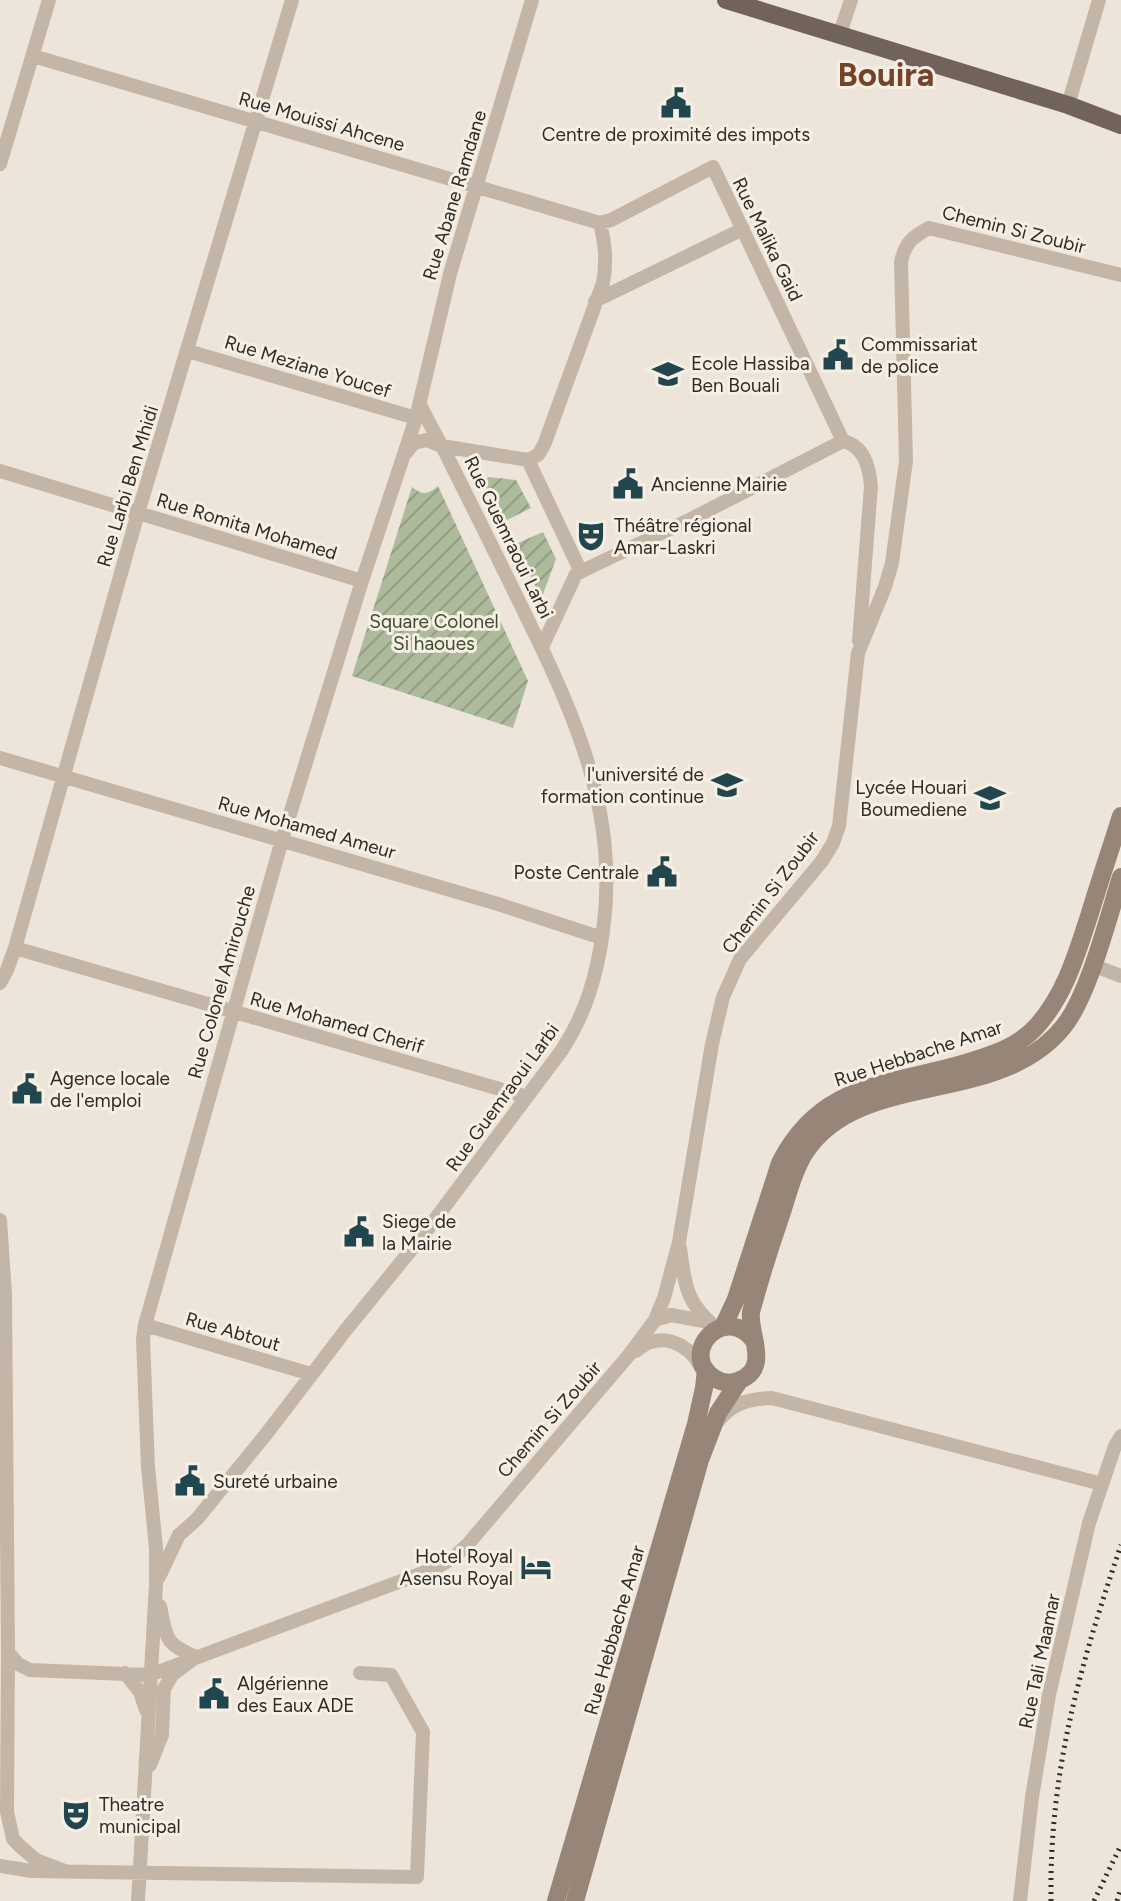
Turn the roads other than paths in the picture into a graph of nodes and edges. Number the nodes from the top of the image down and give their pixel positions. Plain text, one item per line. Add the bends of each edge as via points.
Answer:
1 (49, 0) edge
2 (292, 0) edge
3 (532, 0) edge
4 (726, 0) edge
5 (851, 0) edge
6 (1099, 0) edge
7 (839, 36) junction
8 (33, 56) junction
9 (1068, 105) junction
10 (255, 122) junction
11 (1121, 125) edge
12 (0, 164) edge
13 (476, 185) junction
14 (600, 223) junction
15 (743, 229) junction
16 (1121, 275) edge
17 (595, 301) junction
18 (188, 351) junction
19 (418, 411) junction
20 (840, 442) junction
21 (442, 446) junction
22 (405, 454) junction
23 (528, 460) junction
24 (0, 471) edge
25 (138, 513) junction
26 (580, 572) junction
27 (362, 581) junction
28 (542, 647) junction
29 (858, 653) junction
30 (0, 758) edge
31 (62, 777) junction
32 (1121, 816) edge
33 (282, 839) junction
34 (1121, 877) edge
35 (602, 938) junction
36 (15, 948) junction
37 (1092, 965) junction
38 (1121, 976) edge
39 (1, 981) edge
40 (232, 1012) junction
41 (527, 1097) junction
42 (0, 1220) edge
43 (679, 1242) junction
44 (660, 1318) junction
45 (145, 1325) junction
46 (717, 1326) junction
47 (756, 1351) junction
48 (629, 1355) junction
49 (696, 1363) junction
50 (311, 1374) junction
51 (739, 1381) junction
52 (772, 1398) junction
53 (3, 1412) edge
54 (711, 1430) junction
55 (1121, 1436) edge
56 (1102, 1484) junction
57 (156, 1584) junction
58 (166, 1638) junction
59 (8, 1652) junction
60 (196, 1657) junction
61 (165, 1669) junction
62 (125, 1673) junction
63 (360, 1673) dead end
64 (150, 1675) junction
65 (164, 1689) junction
66 (148, 1722) junction
67 (146, 1774) junction
68 (0, 1826) edge
69 (13, 1839) junction
70 (0, 1865) edge
71 (65, 1871) junction
72 (139, 1873) junction
73 (138, 1901) edge
74 (556, 1901) edge
75 (575, 1901) edge
76 (1020, 1901) edge

1 - 8 street
2 - 10 street, Rue Larbi Ben Mhidi
3 - 13 street, Rue Abane Ramdane
4 - 7 main road
5 - 7 street
6 - 9 street
7 - 9 main road
8 - 10 street, Rue Mouissi Ahcene
8 - 12 street
9 - 11 main road
10 - 13 street, Rue Mouissi Ahcene
10 - 18 street, Rue Larbi Ben Mhidi
13 - 14 street, Rue Mouissi Ahcene
13 - 19 street, Rue Abane Ramdane
14 - 15 street, Rue Malika Gaid via 713,167
14 - 17 street via 606,266
15 - 17 street
15 - 20 street, Rue Malika Gaid
16 - 29 street, Chemin Si Zoubir via 929,228 905,246 901,262 906,461 892,563
17 - 23 street via 544,445
18 - 19 street, Rue Meziane Youcef
18 - 25 street, Rue Larbi Ben Mhidi
19 - 21 street, Rue Guemraoui Larbi
19 - 22 street, Rue Colonel Amirouche
20 - 26 street
20 - 29 street, Rue Malika Gaid via 859,449 869,468 871,486
21 - 22 street via 419,440
21 - 23 street
21 - 28 street, Rue Guemraoui Larbi
22 - 27 street, Rue Colonel Amirouche
23 - 26 street
24 - 25 street, Rue Romita Mohamed
25 - 27 street, Rue Romita Mohamed
25 - 31 street, Rue Larbi Ben Mhidi
26 - 28 street via 573,577
27 - 33 street, Rue Colonel Amirouche
28 - 35 street, Rue Guemraoui Larbi via 580,735 604,827 607,906
29 - 43 street, Chemin Si Zoubir via 839,826 822,861 740,959 723,997
30 - 31 street, Rue Mohamed Ameur
31 - 33 street, Rue Mohamed Ameur
31 - 36 street, Rue Larbi Ben Mhidi
32 - 46 main road, Rue Hebbache Amar via 1081,940 1051,1009 1016,1044 968,1063 845,1096 806,1125 780,1163 736,1299
33 - 35 street, Rue Mohamed Ameur
33 - 40 street, Rue Colonel Amirouche
34 - 37 main road, Rue Hebbache Amar
35 - 41 street, Rue Guemraoui Larbi via 597,969 578,1024
36 - 39 street, Rue Larbi Ben Mhidi
36 - 40 street, Rue Mohamed Cherif
37 - 38 street
37 - 47 main road, Rue Hebbache Amar via 1065,1025 1022,1062 848,1114 807,1150 756,1292 749,1324
40 - 41 street, Rue Mohamed Cherif
40 - 45 street, Rue Colonel Amirouche
41 - 50 street, Rue Guemraoui Larbi
42 - 53 street via 5,1294
43 - 44 street, Chemin Si Zoubir
43 - 46 street via 694,1306
44 - 46 street via 679,1316
44 - 48 street, Chemin Si Zoubir
44 - 49 street
45 - 50 street, Rue Abtout
45 - 57 street, Rue Colonel Amirouche
46 - 47 main road via 741,1329
46 - 49 main road via 706,1338
47 - 51 main road via 747,1376
47 - 52 street via 755,1377
48 - 49 street via 650,1342 668,1340
48 - 60 street, Chemin Si Zoubir via 453,1558 386,1588
49 - 51 main road via 720,1381
49 - 74 main road, Rue Hebbache Amar via 696,1424
50 - 57 street, Rue Guemraoui Larbi via 206,1508 179,1535
51 - 54 main road, Rue Hebbache Amar
52 - 54 street via 739,1403
52 - 56 street
53 - 59 street
54 - 75 main road, Rue Hebbache Amar
55 - 56 street, Rue Tali Maamar
56 - 76 street, Rue Tali Maamar via 1049,1695
57 - 58 street
57 - 64 street
58 - 60 street
58 - 61 street
59 - 62 street via 30,1670
59 - 69 street via 7,1812
60 - 61 street, Chemin Si Zoubir
60 - 65 street via 172,1675
61 - 64 street, Chemin Si Zoubir
61 - 65 street
62 - 64 street
62 - 66 street via 140,1692
63 - 72 street via 391,1675 423,1732 417,1877
64 - 66 street
65 - 67 street via 162,1735
66 - 67 street
67 - 72 street
68 - 69 street
69 - 70 street via 11,1855
69 - 71 street via 36,1860
70 - 71 street
71 - 72 street
72 - 73 street

